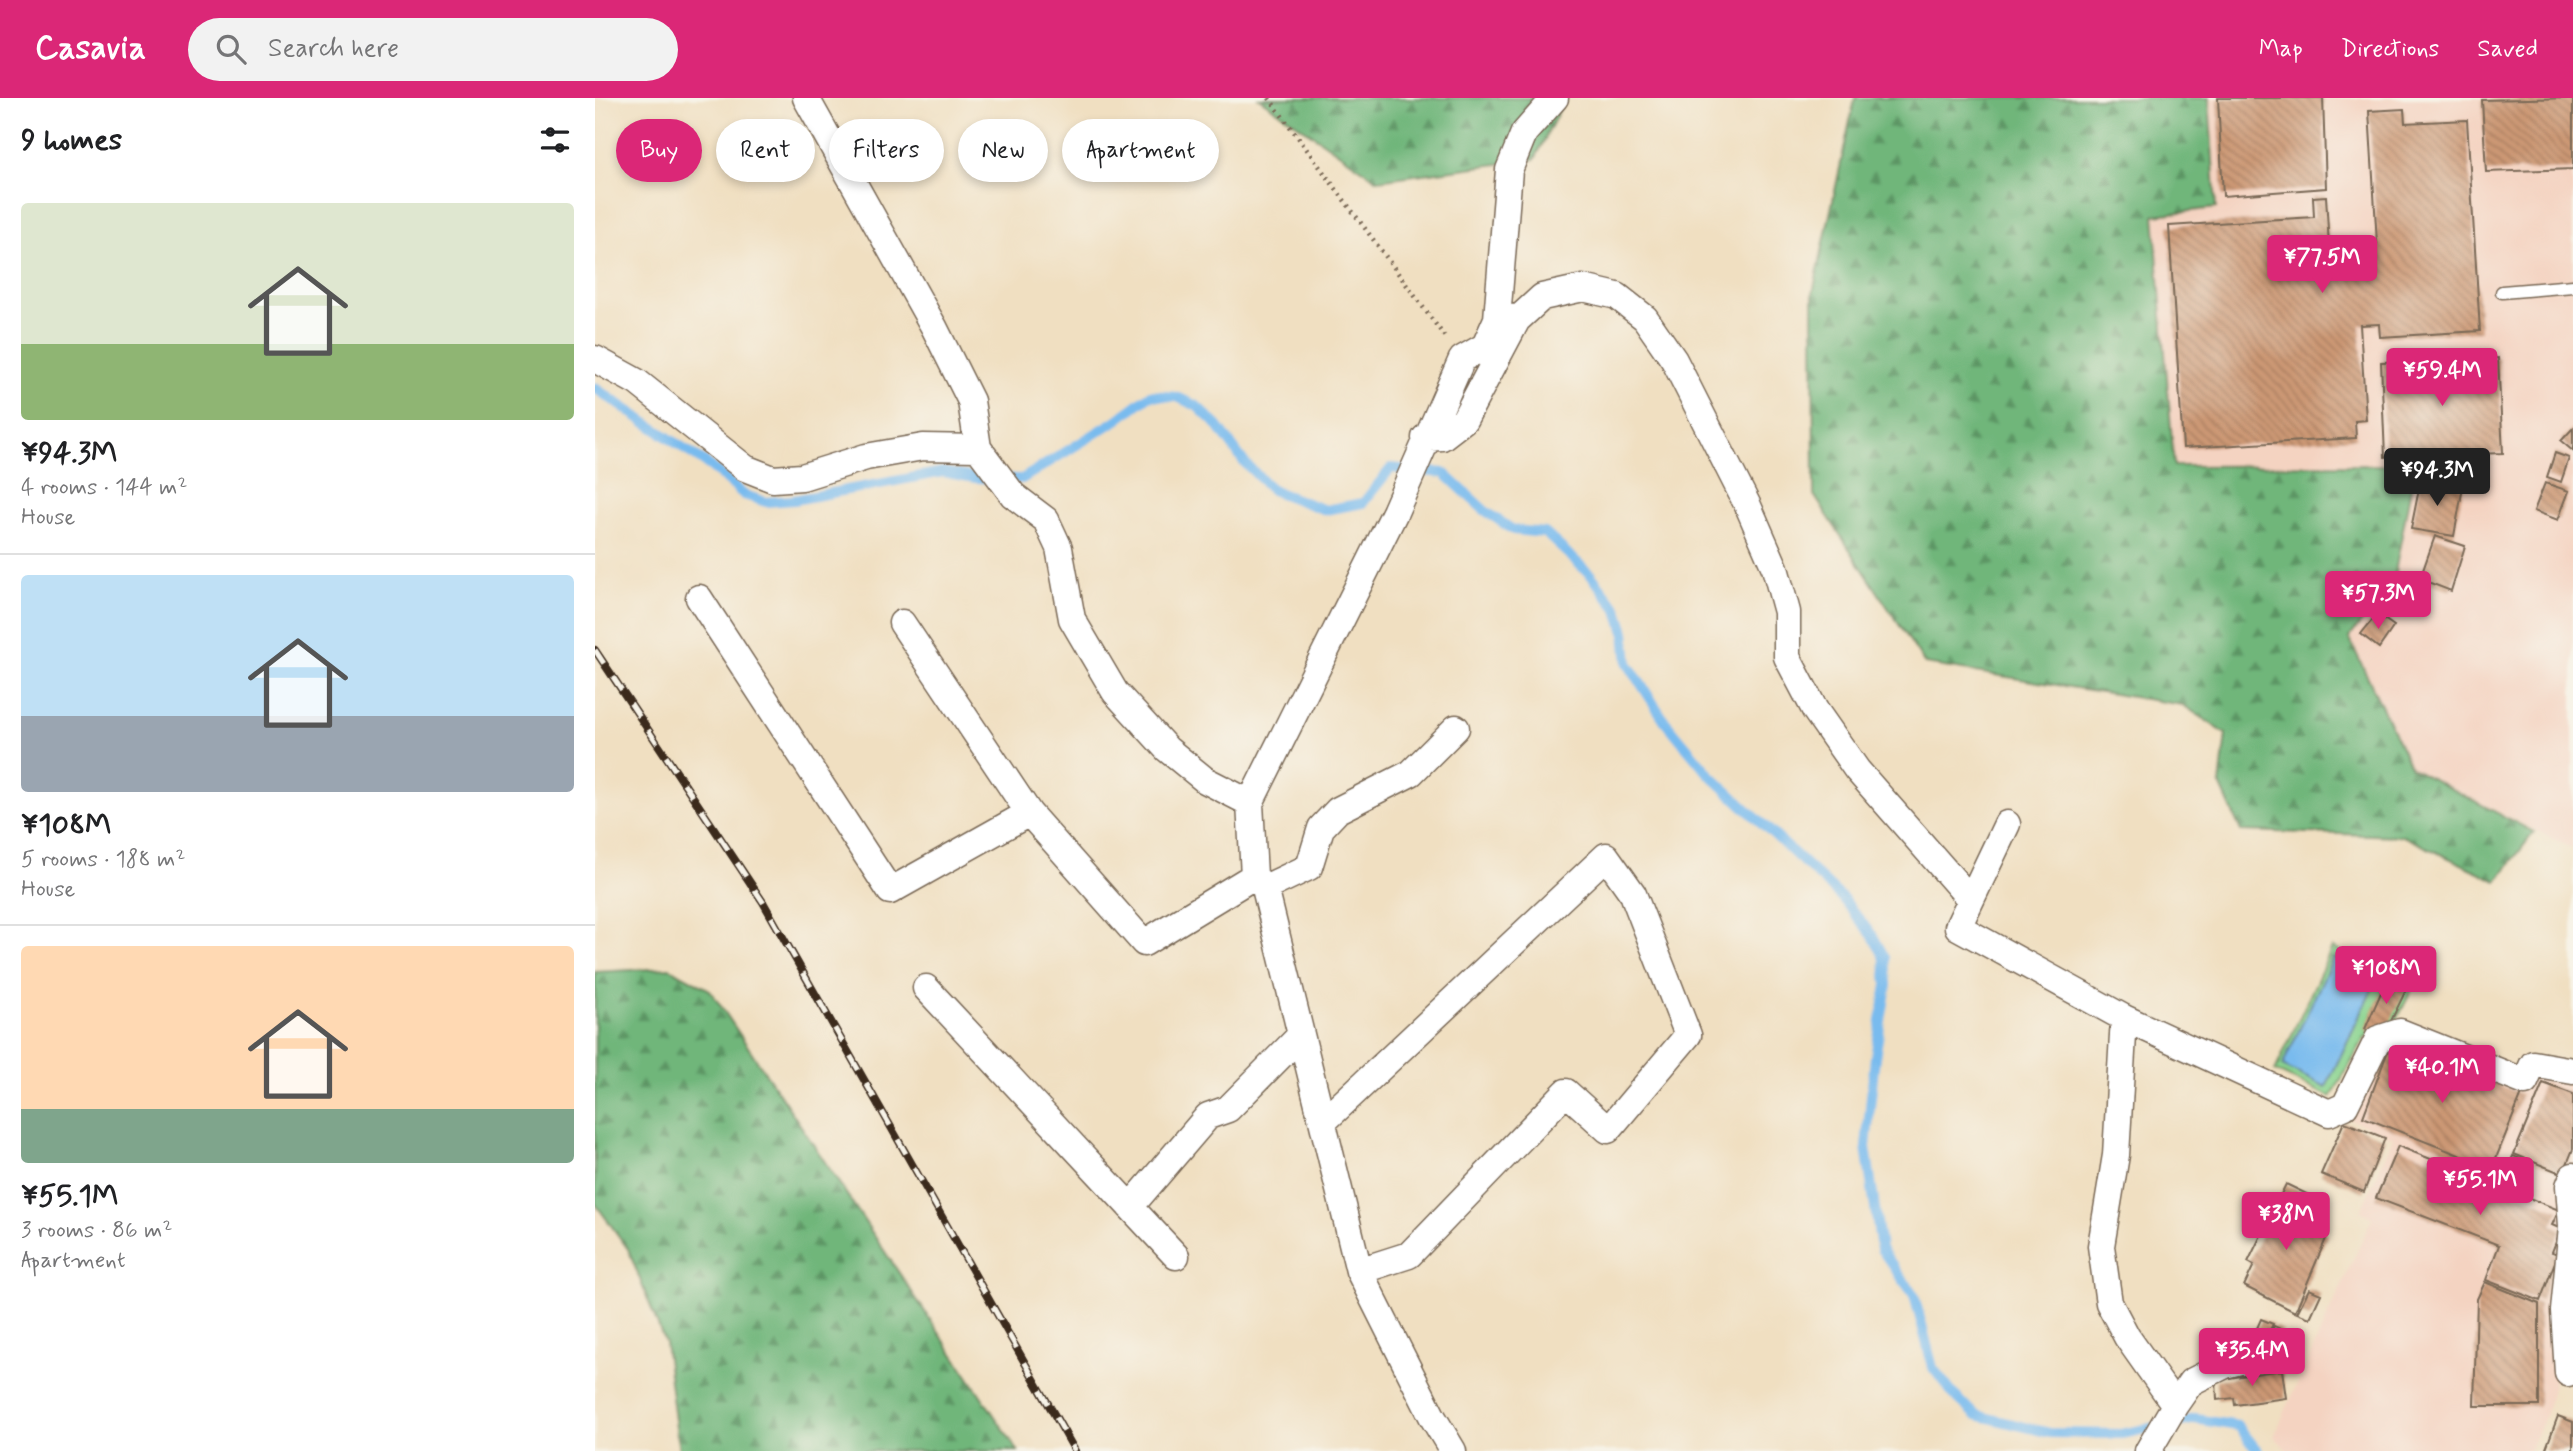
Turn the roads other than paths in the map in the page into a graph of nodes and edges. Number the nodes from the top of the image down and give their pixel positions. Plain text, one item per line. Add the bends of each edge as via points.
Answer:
1 (806, 98) edge
2 (1555, 98) edge
3 (2573, 286) edge
4 (2502, 292) dead end
5 (1509, 318) junction
6 (595, 359) edge
7 (1425, 438) junction
8 (982, 453) junction
9 (699, 598) dead end
10 (902, 623) dead end
11 (1455, 728) dead end
12 (1249, 803) junction
13 (1029, 813) junction
14 (2007, 824) dead end
15 (1259, 882) junction
16 (1970, 898) junction
17 (926, 988) dead end
18 (2124, 1018) junction
19 (1301, 1035) junction
20 (2573, 1071) edge
21 (1323, 1122) junction
22 (2573, 1176) edge
23 (1130, 1207) junction
24 (1176, 1256) dead end
25 (1359, 1271) junction
26 (2272, 1353) dead end
27 (2568, 1373) dead end
28 (2175, 1405) junction
29 (1454, 1451) edge
30 (2148, 1451) edge

1 - 8 street via 971,401
2 - 5 street via 1524,133 1509,170
3 - 4 lane
5 - 7 street via 1485,346 1462,359
5 - 7 street via 1464,420 1443,437
5 - 16 street via 1542,297 1583,288 1617,296 1645,318 1674,360 1775,568 1787,612 1787,657 1815,710 1857,769
6 - 8 street via 637,383 745,468 773,479 802,477 866,457 923,447
7 - 12 street via 1395,512
8 - 12 street via 1013,495 1046,520 1059,548 1072,620 1115,692 1167,749 1205,780
9 - 13 street via 890,891
10 - 13 street
11 - 15 street via 1411,774 1338,810 1321,828 1310,867
12 - 15 street
13 - 15 street via 1144,943
14 - 16 street
15 - 19 street
16 - 18 street via 1958,927
17 - 23 street
18 - 20 street via 2329,1113 2345,1106 2378,1039 2400,1032 2525,1082 2533,1064
18 - 28 street via 2116,1155 2101,1246 2109,1303
19 - 21 street
19 - 23 street via 1228,1109 1208,1116
21 - 25 street
21 - 25 street via 1607,856 1633,894 1688,1035 1608,1130 1566,1092 1409,1255
22 - 27 street via 2564,1311
23 - 24 street
25 - 29 street
26 - 28 street via 2225,1365 2191,1382
28 - 30 street

